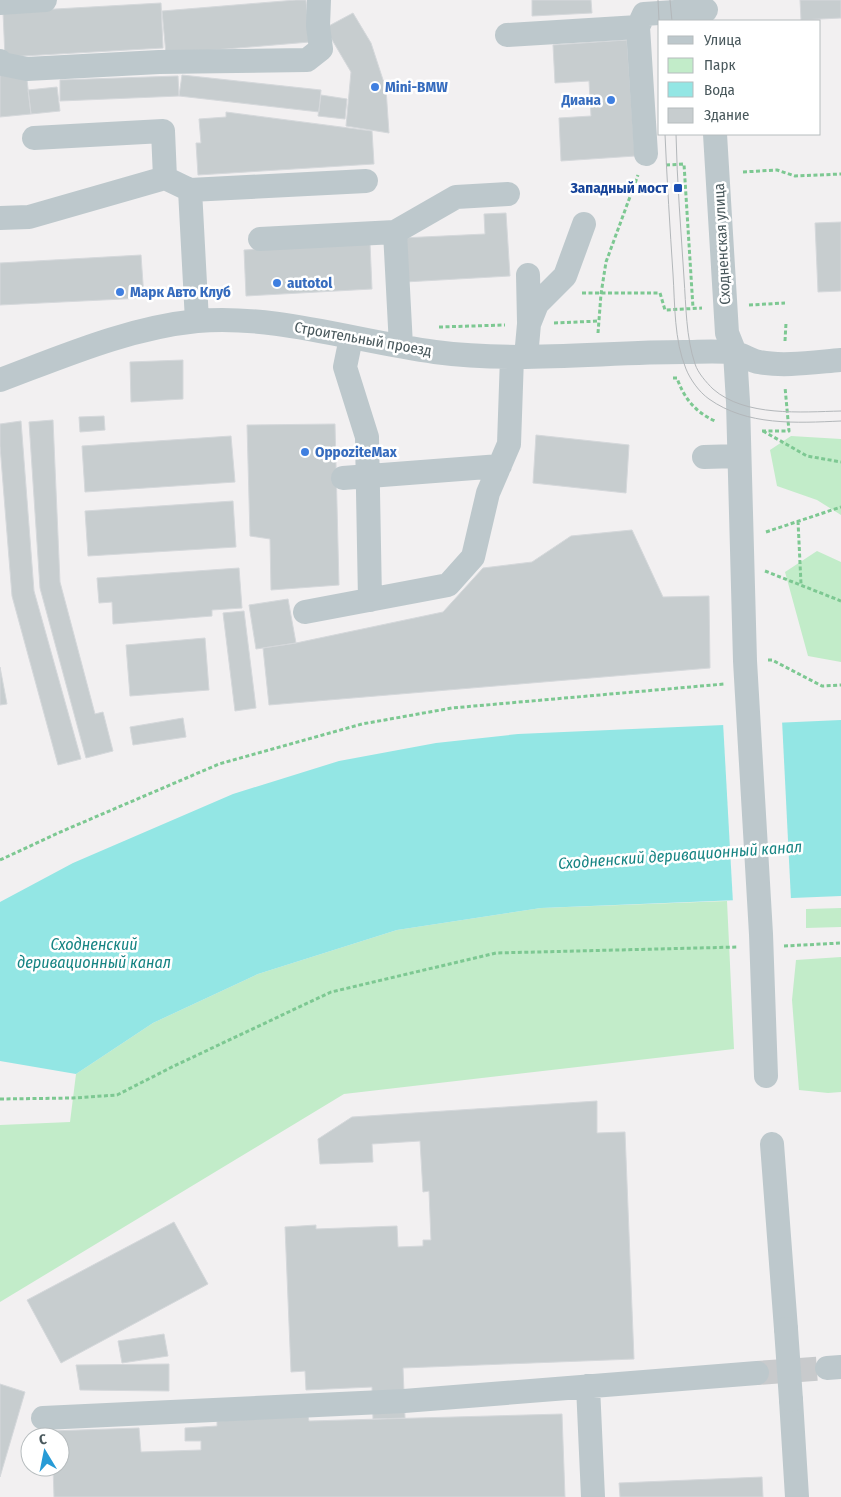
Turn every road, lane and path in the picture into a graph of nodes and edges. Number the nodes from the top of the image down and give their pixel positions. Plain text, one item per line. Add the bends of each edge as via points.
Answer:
1 (45, 0) edge
2 (318, 0) edge
3 (0, 3) edge
4 (706, 10) edge
5 (638, 27) junction
6 (507, 35) dead end
7 (0, 61) edge
8 (715, 135) edge
9 (34, 138) dead end
10 (646, 154) joint
11 (684, 164) dead end
12 (742, 172) dead end
13 (841, 174) edge
14 (165, 178) junction
15 (366, 181) dead end
16 (190, 190) junction
17 (508, 194) dead end
18 (0, 218) edge
19 (584, 224) dead end
20 (395, 232) junction
21 (260, 239) dead end
22 (528, 275) dead end
23 (549, 292) junction
24 (601, 294) junction
25 (785, 303) dead end
26 (749, 305) dead end
27 (693, 308) junction
28 (702, 308) dead end
29 (197, 321) junction
30 (529, 324) junction
31 (598, 336) dead end
32 (351, 338) junction
33 (401, 346) junction
34 (735, 353) junction
35 (519, 357) junction
36 (841, 360) edge
37 (668, 378) dead end
38 (784, 379) dead end
39 (0, 380) edge
40 (738, 430) junction
41 (763, 431) junction
42 (739, 456) junction
43 (704, 457) dead end
44 (841, 462) edge
45 (500, 466) junction
46 (367, 476) junction
47 (343, 478) dead end
48 (841, 507) edge
49 (798, 521) junction
50 (737, 554) junction
51 (801, 584) junction
52 (370, 600) junction
53 (841, 601) edge
54 (305, 612) dead end
55 (772, 660) dead end
56 (841, 685) edge
57 (746, 689) junction
58 (0, 860) edge
59 (761, 941) junction
60 (841, 943) edge
61 (786, 946) dead end
62 (766, 1076) dead end
63 (0, 1099) edge
64 (772, 1144) dead end
65 (757, 1373) tunnel mouth
66 (588, 1386) junction
67 (43, 1418) dead end
68 (594, 1497) edge
69 (797, 1497) edge

1 - 3 street
2 - 7 street via 321,49 307,60 159,62 27,69
4 - 5 street via 644,14
5 - 6 street
5 - 10 street
8 - 34 street, Сходненская улица via 727,333
9 - 14 street via 163,131
10 - 24 path via 606,262
11 - 27 path
12 - 13 path via 777,170 795,176
14 - 16 street
14 - 18 street via 29,217
15 - 16 street
16 - 29 street
17 - 20 street via 456,197
19 - 23 street via 565,276
20 - 21 street
20 - 33 street
22 - 30 street
23 - 24 path
23 - 30 street via 538,304
24 - 27 path via 660,293 665,310
24 - 31 path
25 - 26 path
27 - 28 path
29 - 32 street, Строительный проезд via 230,320 276,325
29 - 39 street, Строительный проезд via 111,339
30 - 35 street
32 - 33 street, Строительный проезд
32 - 46 street via 345,367 367,437
33 - 35 street, Строительный проезд via 434,352
34 - 35 street, Строительный проезд
34 - 36 street, Строительный проезд via 759,362 782,364
34 - 40 street, Сходненская улица
35 - 45 street via 509,444
37 - 40 path via 677,378 682,393 711,420
38 - 41 path via 789,431
40 - 41 path
40 - 42 street, Сходненская улица
41 - 44 path via 807,456
42 - 43 street
42 - 50 street, Сходненская улица
45 - 46 street
45 - 52 street via 488,493 473,557 448,585
46 - 47 street
46 - 52 street
48 - 49 path
49 - 50 path
49 - 51 path
50 - 51 path via 769,572
50 - 57 street, Сходненская улица
51 - 53 path
52 - 54 street
55 - 56 path via 822,686
57 - 58 path via 712,684 452,708 362,724 219,764
57 - 59 street, Сходненская улица
59 - 62 street, Сходненская улица
59 - 63 path via 729,947 496,953 331,992 117,1095
60 - 61 path
64 - 69 street, bridge
65 - 66 street
66 - 67 street via 404,1402
66 - 68 street

